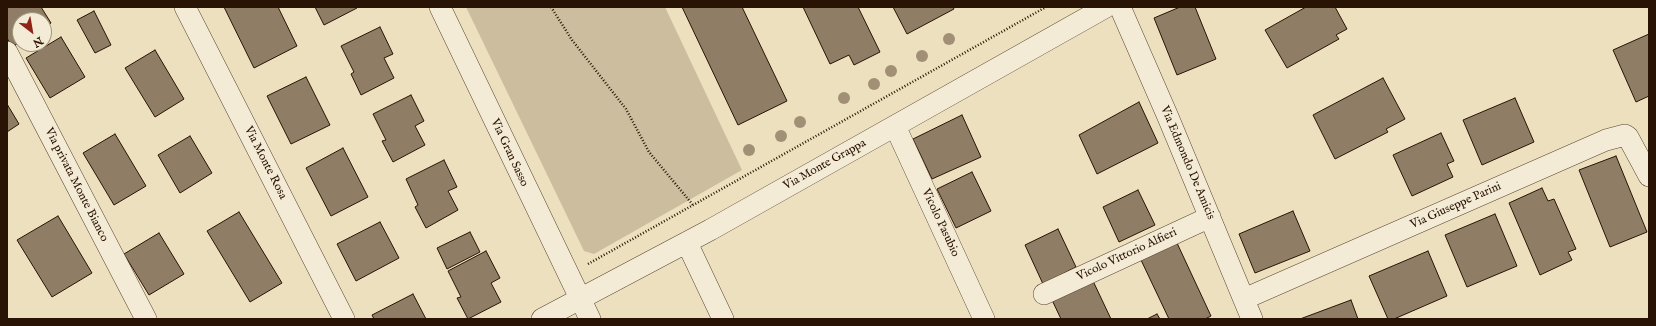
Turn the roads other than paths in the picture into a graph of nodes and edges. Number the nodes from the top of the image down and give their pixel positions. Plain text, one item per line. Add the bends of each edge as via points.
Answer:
1 (185, 7) edge
2 (440, 7) edge
3 (1106, 7) edge
4 (1120, 7) edge
5 (7, 52) edge
6 (895, 126) junction
7 (1649, 176) edge
8 (1210, 217) junction
9 (687, 242) junction
10 (1044, 294) dead end
11 (579, 298) junction
12 (1244, 299) junction
13 (146, 319) edge
14 (344, 319) edge
15 (542, 319) edge
16 (590, 319) edge
17 (723, 319) edge
18 (984, 319) edge
19 (1252, 319) edge

1 - 14 street, Via Monte Rosa
2 - 11 street, Via Gran Sasso
3 - 6 street, Via Monte Grappa
4 - 8 street, Via Edmondo De Amicis
5 - 13 street, Via privata Monte Bianco
6 - 9 street, Via Monte Grappa
6 - 18 street, Vicolo Pasubio
7 - 12 street, Via Giuseppe Parini via 1628,137 1625,135 1606,140
8 - 10 street, Vicolo Vittorio Alfieri
8 - 12 street, Via Edmondo De Amicis
9 - 11 street, Via Monte Grappa via 597,291
9 - 17 street
11 - 15 street, Via Monte Grappa
11 - 16 street, Via Gran Sasso
12 - 19 street, Via Edmondo De Amicis

